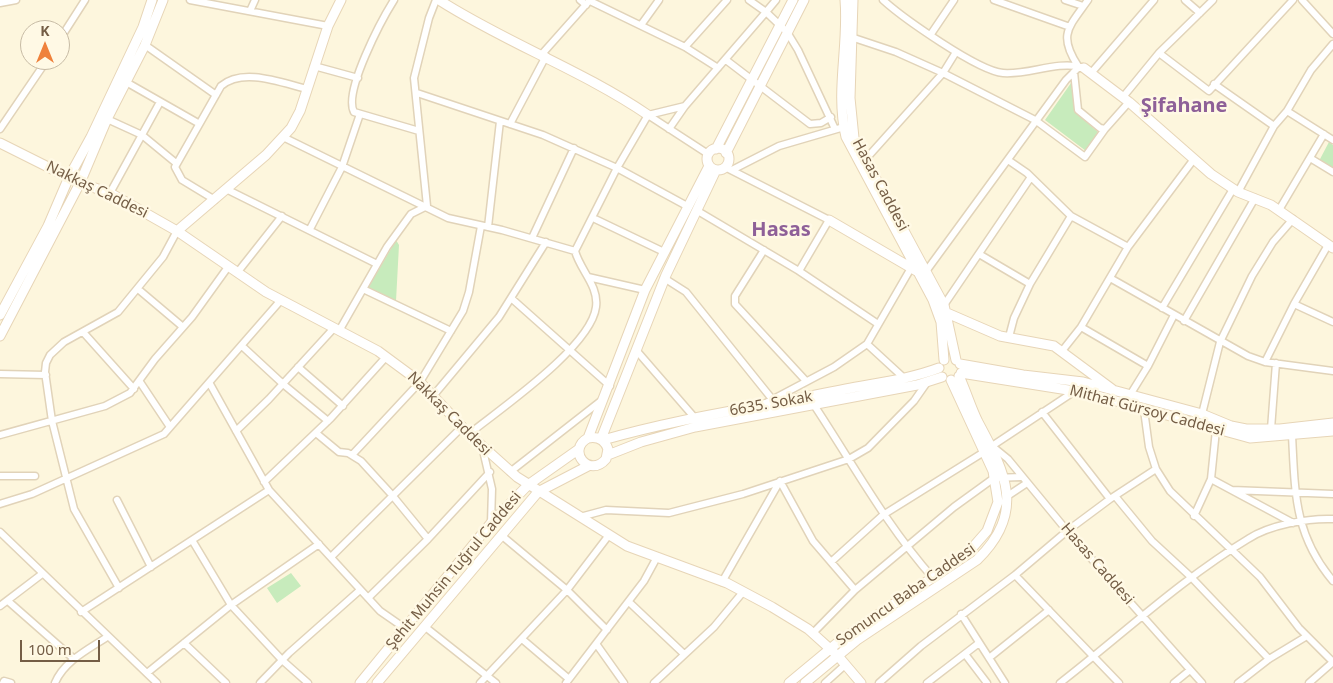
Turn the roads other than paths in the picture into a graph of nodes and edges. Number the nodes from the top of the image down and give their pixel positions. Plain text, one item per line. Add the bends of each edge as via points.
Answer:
1 (16, 0) edge
2 (85, 0) edge
3 (152, 0) edge
4 (162, 0) edge
5 (195, 0) edge
6 (255, 0) edge
7 (341, 0) edge
8 (394, 0) edge
9 (437, 0) edge
10 (580, 0) edge
11 (659, 0) edge
12 (727, 0) edge
13 (749, 0) edge
14 (776, 0) edge
15 (793, 0) edge
16 (804, 0) edge
17 (845, 0) edge
18 (853, 0) edge
19 (883, 0) edge
20 (954, 0) edge
21 (994, 0) edge
22 (1065, 0) edge
23 (1154, 0) edge
24 (1185, 0) edge
25 (1213, 0) edge
26 (1293, 0) edge
27 (1302, 0) edge
28 (589, 2) edge
29 (0, 3) edge
30 (1086, 3) edge
31 (250, 11) junction
32 (766, 12) junction
33 (1200, 13) junction
34 (70, 23) edge
35 (641, 25) junction
36 (780, 25) junction
37 (328, 26) junction
38 (1070, 27) junction
39 (787, 32) junction
40 (931, 34) junction
41 (1333, 34) edge
42 (851, 37) junction
43 (1333, 44) edge
44 (145, 45) junction
45 (685, 48) junction
46 (956, 52) junction
47 (1159, 53) junction
48 (544, 55) junction
49 (726, 60) junction
50 (314, 66) junction
51 (718, 68) junction
52 (1082, 69) junction
53 (39, 70) edge
54 (942, 73) junction
55 (358, 78) junction
56 (751, 80) junction
57 (126, 82) junction
58 (1214, 84) junction
59 (759, 87) junction
60 (307, 89) junction
61 (417, 93) junction
62 (216, 95) junction
63 (1126, 100) junction
64 (160, 102) junction
65 (685, 106) junction
66 (1287, 111) junction
67 (360, 114) junction
68 (648, 115) junction
69 (831, 117) junction
70 (107, 119) junction
71 (1035, 120) junction
72 (500, 121) junction
73 (198, 123) junction
74 (510, 124) junction
75 (1274, 126) junction
76 (839, 128) junction
77 (0, 129) edge
78 (669, 129) junction
79 (1105, 129) junction
80 (419, 131) junction
81 (1324, 134) junction
82 (142, 135) junction
83 (283, 137) junction
84 (1333, 140) edge
85 (0, 143) edge
86 (574, 148) junction
87 (712, 152) junction
88 (726, 152) junction
89 (1310, 158) junction
90 (1194, 159) junction
91 (865, 160) junction
92 (1008, 160) junction
93 (176, 163) junction
94 (342, 167) junction
95 (617, 168) junction
96 (712, 168) junction
97 (728, 168) junction
98 (1333, 172) edge
99 (69, 177) junction
100 (1031, 177) junction
101 (80, 182) junction
102 (228, 190) junction
103 (1235, 191) junction
104 (110, 193) junction
105 (1254, 198) junction
106 (215, 200) junction
107 (426, 206) junction
108 (687, 206) junction
109 (696, 210) junction
110 (1279, 210) junction
111 (282, 216) junction
112 (1071, 216) junction
113 (593, 218) junction
114 (829, 220) junction
115 (1293, 220) junction
116 (485, 227) junction
117 (310, 229) junction
118 (177, 231) junction
119 (532, 238) junction
120 (546, 242) junction
121 (1128, 247) junction
122 (1331, 247) edge
123 (764, 250) junction
124 (575, 251) junction
125 (664, 252) junction
126 (979, 254) junction
127 (377, 264) junction
128 (228, 267) junction
129 (911, 268) junction
130 (799, 271) junction
131 (923, 271) junction
132 (237, 273) junction
133 (588, 278) junction
134 (664, 278) junction
135 (1110, 278) junction
136 (1030, 284) junction
137 (138, 289) junction
138 (363, 289) junction
139 (645, 290) junction
140 (511, 298) junction
141 (281, 300) junction
142 (1294, 304) junction
143 (1162, 308) junction
144 (1, 309) edge
145 (945, 309) junction
146 (1174, 315) junction
147 (1184, 322) junction
148 (1333, 322) edge
149 (878, 324) junction
150 (182, 327) junction
151 (1081, 327) junction
152 (336, 329) junction
153 (451, 331) junction
154 (83, 332) junction
155 (0, 336) edge
156 (1009, 337) junction
157 (1220, 342) junction
158 (867, 344) junction
159 (242, 346) junction
160 (570, 349) junction
161 (636, 350) junction
162 (1062, 351) junction
163 (386, 357) junction
164 (1265, 362) junction
165 (1276, 364) junction
166 (1148, 366) junction
167 (298, 367) junction
168 (952, 370) junction
169 (1333, 371) edge
170 (0, 374) edge
171 (46, 375) junction
172 (904, 378) junction
173 (806, 381) junction
174 (928, 381) junction
175 (140, 382) junction
176 (420, 382) junction
177 (210, 384) junction
178 (282, 384) junction
179 (610, 386) junction
180 (134, 389) junction
181 (1075, 391) junction
182 (1118, 393) junction
183 (1130, 395) junction
184 (433, 396) junction
185 (605, 398) junction
186 (772, 399) junction
187 (814, 404) junction
188 (763, 405) junction
189 (342, 406) junction
190 (1144, 410) junction
191 (1042, 412) junction
192 (1202, 414) junction
193 (694, 417) junction
194 (52, 421) junction
195 (328, 421) junction
196 (1333, 423) edge
197 (462, 427) junction
198 (170, 428) junction
199 (1271, 429) junction
200 (1216, 430) junction
201 (236, 431) junction
202 (1333, 431) edge
203 (316, 433) junction
204 (469, 434) junction
205 (0, 435) edge
206 (1292, 435) junction
207 (588, 438) junction
208 (602, 440) junction
209 (482, 446) junction
210 (992, 446) junction
211 (578, 449) junction
212 (984, 452) junction
213 (608, 454) junction
214 (352, 455) junction
215 (849, 458) junction
216 (588, 466) junction
217 (1156, 469) junction
218 (490, 472) junction
219 (510, 472) junction
220 (0, 476) edge
221 (35, 476) dead end
222 (1005, 477) junction
223 (1021, 477) junction
224 (994, 478) junction
225 (65, 479) junction
226 (1211, 479) junction
227 (780, 481) junction
228 (264, 482) junction
229 (528, 484) junction
230 (1028, 484) junction
231 (269, 490) junction
232 (1232, 490) junction
233 (538, 492) junction
234 (1295, 492) junction
235 (1333, 494) edge
236 (392, 495) junction
237 (1006, 497) junction
238 (1112, 498) junction
239 (117, 500) dead end
240 (0, 504) edge
241 (883, 515) junction
242 (1194, 516) junction
243 (578, 517) junction
244 (1333, 519) edge
245 (1296, 522) junction
246 (491, 523) junction
247 (0, 532) edge
248 (1067, 532) junction
249 (501, 535) junction
250 (609, 535) junction
251 (428, 539) junction
252 (192, 540) junction
253 (319, 544) junction
254 (906, 548) junction
255 (1233, 550) junction
256 (331, 557) junction
257 (656, 558) junction
258 (831, 562) junction
259 (151, 566) junction
260 (42, 574) junction
261 (1015, 575) junction
262 (1191, 577) junction
263 (933, 578) junction
264 (1333, 581) edge
265 (722, 582) junction
266 (119, 588) junction
267 (360, 590) junction
268 (567, 590) junction
269 (855, 590) junction
270 (743, 592) junction
271 (368, 598) junction
272 (8, 601) junction
273 (629, 602) junction
274 (231, 605) junction
275 (0, 606) edge
276 (1049, 610) junction
277 (81, 612) junction
278 (961, 614) junction
279 (1142, 616) junction
280 (424, 626) junction
281 (406, 629) junction
282 (607, 630) junction
283 (813, 633) junction
284 (1307, 636) junction
285 (107, 637) junction
286 (522, 639) junction
287 (979, 642) junction
288 (184, 643) junction
289 (597, 645) junction
290 (830, 649) junction
291 (684, 654) junction
292 (965, 654) junction
293 (838, 656) junction
294 (1094, 657) junction
295 (989, 658) junction
296 (1269, 659) junction
297 (74, 660) junction
298 (282, 660) junction
299 (845, 664) junction
300 (1190, 670) junction
301 (147, 673) junction
302 (487, 676) junction
303 (935, 676) junction
304 (568, 681) edge
305 (3, 683) edge
306 (12, 683) edge
307 (55, 683) edge
308 (157, 683) edge
309 (226, 683) edge
310 (260, 683) edge
311 (308, 683) edge
312 (360, 683) edge
313 (377, 683) edge
314 (480, 683) edge
315 (496, 683) edge
316 (624, 683) edge
317 (654, 683) edge
318 (788, 683) edge
319 (805, 683) edge
320 (825, 683) edge
321 (860, 683) edge
322 (878, 683) edge
323 (926, 683) edge
324 (940, 683) edge
325 (987, 683) edge
326 (1005, 683) edge
327 (1060, 683) edge
328 (1119, 683) edge
329 (1174, 683) edge
330 (1202, 683) edge
331 (1238, 683) edge
332 (1309, 683) edge

1 - 29 street
2 - 34 street
3 - 99 main road via 143,27
4 - 44 main road
5 - 31 street
6 - 31 street
7 - 37 main road
8 - 55 street via 378,26
9 - 48 main road via 466,18
9 - 61 street via 428,18 414,78
10 - 28 street
11 - 35 street
12 - 45 street
13 - 32 street
14 - 32 street
15 - 36 main road
16 - 39 main road
17 - 76 main road, Hasas Caddesi
18 - 42 main road, Hasas Caddesi
19 - 40 street
20 - 40 street
21 - 38 street
22 - 30 street
23 - 52 street
24 - 33 street
25 - 33 street
26 - 58 street
27 - 41 street
28 - 35 street
28 - 48 street
30 - 38 street
31 - 37 street
32 - 36 street
32 - 49 street
33 - 47 street
35 - 45 street
36 - 39 street
36 - 56 main road
37 - 50 main road
38 - 52 street via 1066,44
39 - 59 main road
39 - 69 street
40 - 46 street
42 - 54 street via 896,52
42 - 91 main road, Hasas Caddesi via 850,116 854,138
43 - 66 street via 1311,70
44 - 57 main road
44 - 62 street
45 - 51 street
46 - 52 street via 1001,73 1052,65
46 - 54 street
47 - 58 street via 1209,91
47 - 63 street
48 - 68 main road
48 - 74 street
49 - 51 street
49 - 56 street
50 - 55 street
50 - 60 main road
51 - 65 street
52 - 63 main road
52 - 71 street
52 - 79 street via 1078,110
53 - 77 street
54 - 71 street
54 - 91 street
55 - 67 street via 352,106 354,112
56 - 59 street
56 - 87 main road
57 - 64 street
57 - 70 main road
58 - 75 street
59 - 69 street via 810,124
59 - 88 main road
60 - 62 street via 240,77 230,79
60 - 83 main road via 300,111
61 - 72 street
61 - 80 street
62 - 73 street
63 - 79 street
63 - 90 main road
64 - 73 street
64 - 82 street
65 - 68 street
65 - 78 street
66 - 75 street
66 - 81 street
67 - 80 street
67 - 94 street
68 - 78 street
68 - 95 street
69 - 76 street
70 - 82 street
70 - 101 main road
71 - 79 street via 1085,157
71 - 92 street
72 - 74 street
72 - 116 street
73 - 93 street
74 - 86 street
75 - 103 street
76 - 97 street via 779,146
76 - 131 main road, Hasas Caddesi
78 - 87 street
80 - 107 street
81 - 84 street
81 - 89 street
82 - 93 street
82 - 104 street
83 - 94 street
83 - 102 main road
85 - 99 main road, Nakkaş Caddesi
86 - 95 street
86 - 119 street
87 - 88 main road
87 - 96 main road via 707,160
88 - 97 main road
89 - 98 street
89 - 110 street
90 - 103 main road
90 - 121 street
91 - 131 main road, Hasas Caddesi
92 - 100 street
92 - 131 street
93 - 106 street via 178,176
94 - 107 street
94 - 117 street
95 - 108 street
95 - 113 street
96 - 97 main road
96 - 108 main road
96 - 109 main road
97 - 114 street
99 - 101 main road, Nakkaş Caddesi
99 - 144 main road via 48,226
100 - 112 street
100 - 126 street
101 - 104 main road, Nakkaş Caddesi
101 - 155 main road
102 - 106 main road
102 - 111 street
103 - 105 main road
103 - 143 street
104 - 118 main road, Nakkaş Caddesi
105 - 110 main road
105 - 147 street
106 - 118 main road
107 - 116 street via 448,218
107 - 127 street via 411,214
108 - 125 main road
109 - 123 street
109 - 134 main road
110 - 115 main road
111 - 117 street
111 - 132 street
112 - 121 street
112 - 136 street
113 - 124 street
113 - 125 street
114 - 129 main road
114 - 130 street
115 - 122 main road
115 - 157 street via 1273,242 1252,276
116 - 119 street
116 - 153 street via 469,292
117 - 127 street
118 - 128 main road, Nakkaş Caddesi
118 - 137 street via 163,257
119 - 120 street
120 - 124 street
120 - 140 street
121 - 135 street
122 - 142 street
123 - 130 street
123 - 173 street via 735,296 735,304
124 - 133 street
125 - 139 main road
126 - 136 street
126 - 145 street
127 - 138 street
128 - 132 main road, Nakkaş Caddesi
128 - 150 street
129 - 131 main road
129 - 149 street
130 - 149 street
131 - 145 main road, Hasas Caddesi
131 - 168 main road, Hasas Caddesi via 941,322
132 - 141 main road, Nakkaş Caddesi
133 - 139 street
133 - 160 street via 594,290 596,307 583,337
134 - 161 main road
134 - 186 street via 686,292
135 - 143 street
135 - 151 street
136 - 156 street
137 - 150 street
137 - 154 street via 118,312
138 - 152 street
138 - 153 street
139 - 179 main road
140 - 160 street
140 - 184 street via 474,349
141 - 152 main road, Nakkaş Caddesi
141 - 159 street
142 - 148 street
142 - 164 street
143 - 146 street
145 - 156 main road, Mithat Gürsoy Caddesi via 979,328
145 - 168 main road, Hasas Caddesi
146 - 147 street
146 - 166 street
147 - 157 street
149 - 158 street
150 - 175 street
151 - 162 street
151 - 166 street
152 - 163 main road, Nakkaş Caddesi
152 - 167 street
153 - 176 street
154 - 171 street via 64,342 50,355
154 - 180 street
156 - 162 main road, Mithat Gürsoy Caddesi via 1054,346
157 - 164 street
157 - 192 street
158 - 172 street
158 - 173 street
159 - 177 street
159 - 178 street
160 - 179 street
160 - 204 street
161 - 193 street
161 - 208 main road
162 - 182 main road, Mithat Gürsoy Caddesi
163 - 176 main road, Nakkaş Caddesi
163 - 189 street
164 - 165 street
165 - 169 street
165 - 199 street
166 - 183 street
167 - 178 street
167 - 189 street
168 - 172 main road, 6635. Sokak
168 - 174 main road, 6635. Sokak
168 - 181 main road, Mithat Gürsoy Caddesi
168 - 182 main road, Mithat Gürsoy Caddesi via 1083,382
168 - 210 main road, Somuncu Baba Caddesi
168 - 212 main road, Somuncu Baba Caddesi
170 - 171 street
171 - 194 street
172 - 188 main road, 6635. Sokak
173 - 186 street
174 - 187 main road, 6635. Sokak
174 - 215 street via 914,401 868,448
175 - 180 street
175 - 198 street
176 - 184 main road, Nakkaş Caddesi
176 - 214 street
177 - 198 street
177 - 201 street
178 - 195 street
178 - 201 street
179 - 185 main road
180 - 194 street via 105,406
181 - 190 main road, Mithat Gürsoy Caddesi
181 - 191 street
182 - 183 main road, Mithat Gürsoy Caddesi
183 - 192 main road, Mithat Gürsoy Caddesi
184 - 197 main road, Nakkaş Caddesi
185 - 207 main road
185 - 219 street
186 - 188 street
187 - 213 main road, 6635. Sokak via 679,431
187 - 215 street
188 - 193 main road, 6635. Sokak
189 - 195 street
190 - 200 main road, Mithat Gürsoy Caddesi
190 - 217 street
191 - 210 street
191 - 238 street
192 - 199 main road, Mithat Gürsoy Caddesi via 1231,426
193 - 208 main road, 6635. Sokak
194 - 205 street
194 - 225 street
195 - 203 street
196 - 199 main road, Mithat Gürsoy Caddesi
197 - 204 main road, Nakkaş Caddesi
197 - 236 street
198 - 225 street via 151,441
200 - 206 main road, Mithat Gürsoy Caddesi via 1250,438
200 - 226 street
201 - 228 street
202 - 206 main road, Mithat Gürsoy Caddesi
203 - 214 street via 339,452
203 - 228 street
204 - 209 main road, Nakkaş Caddesi
206 - 234 street
207 - 208 main road
207 - 211 main road
208 - 213 main road
209 - 218 street
209 - 219 main road, Nakkaş Caddesi
210 - 222 main road, Somuncu Baba Caddesi
210 - 223 street, Hasas Caddesi via 1008,459
211 - 216 main road via 580,459
211 - 229 main road, Şehit Muhsin Tuğrul Caddesi
212 - 224 main road, Somuncu Baba Caddesi
212 - 241 street
213 - 216 main road via 603,463
214 - 236 street
215 - 227 street
215 - 241 street
216 - 233 main road, Şehit Muhsin Tuğrul Caddesi
217 - 238 street
217 - 242 street via 1170,491
218 - 246 street
218 - 251 street
219 - 229 main road, Nakkaş Caddesi
220 - 221 street
222 - 223 street
222 - 224 street
222 - 237 main road, Somuncu Baba Caddesi
223 - 230 street, Hasas Caddesi
224 - 254 street via 938,519
224 - 263 main road, Somuncu Baba Caddesi via 998,502 988,531 966,555
225 - 240 street
225 - 266 street via 74,509
226 - 232 street
226 - 242 street
227 - 243 street via 669,513 606,510
227 - 258 street via 813,541
227 - 265 street
228 - 231 street
229 - 233 main road, Nakkaş Caddesi
229 - 246 main road, Şehit Muhsin Tuğrul Caddesi
230 - 237 street
230 - 248 street, Hasas Caddesi
231 - 252 street
231 - 253 street
232 - 234 street
232 - 245 street
233 - 243 main road, Nakkaş Caddesi
233 - 249 main road, Şehit Muhsin Tuğrul Caddesi
234 - 235 street
234 - 245 street
236 - 251 street
236 - 256 street
237 - 293 main road, Somuncu Baba Caddesi via 1002,528 992,545 977,560
238 - 248 street
238 - 262 street
239 - 259 street
241 - 254 street
241 - 258 street
242 - 255 street
243 - 250 main road, Nakkaş Caddesi
244 - 245 street
245 - 255 street via 1249,538
245 - 264 street via 1316,560
246 - 281 main road, Şehit Muhsin Tuğrul Caddesi
247 - 260 street
248 - 261 street
248 - 279 street, Hasas Caddesi
249 - 268 street
249 - 280 main road, Şehit Muhsin Tuğrul Caddesi
250 - 257 main road, Nakkaş Caddesi
250 - 268 street
251 - 271 street
252 - 259 street
252 - 274 street
253 - 256 street
253 - 274 street
254 - 263 street
254 - 269 street
255 - 262 street
255 - 284 street via 1260,577
256 - 267 street
257 - 265 main road, Nakkaş Caddesi
257 - 273 street
258 - 269 street
259 - 266 street
260 - 272 street
260 - 277 street
261 - 276 street
261 - 278 street
262 - 279 street
262 - 296 street
263 - 290 main road, Somuncu Baba Caddesi
265 - 270 main road, Nakkaş Caddesi
266 - 277 street
267 - 271 street
267 - 298 street
268 - 282 street
268 - 286 street
269 - 283 street
270 - 283 main road, Nakkaş Caddesi
270 - 291 street via 714,627
271 - 281 street
272 - 275 street
272 - 297 street
273 - 282 street
273 - 291 street
274 - 288 street
274 - 298 street
276 - 294 street
276 - 295 street
277 - 285 street
278 - 287 street
278 - 322 street
279 - 294 street
279 - 300 street, Hasas Caddesi
280 - 302 street
280 - 313 main road, Şehit Muhsin Tuğrul Caddesi
281 - 312 main road, Şehit Muhsin Tuğrul Caddesi
282 - 289 street
283 - 290 main road, Nakkaş Caddesi
284 - 296 street
284 - 332 street via 1333,662
285 - 297 street
285 - 301 street
286 - 302 street
286 - 304 street
287 - 292 street
287 - 295 street
288 - 301 street
288 - 309 street
289 - 304 street
289 - 316 street
290 - 293 main road, Nakkaş Caddesi
290 - 318 main road, Somuncu Baba Caddesi
291 - 317 street
292 - 303 street
292 - 325 street
293 - 299 main road, Nakkaş Caddesi
293 - 319 main road, Somuncu Baba Caddesi
294 - 327 street
294 - 328 street
295 - 326 street
296 - 331 street
297 - 307 street via 62,670
298 - 310 street
298 - 311 street
299 - 320 street
299 - 321 main road, Nakkaş Caddesi
300 - 329 street
300 - 330 street, Hasas Caddesi
301 - 308 street
302 - 314 street
302 - 315 street
303 - 323 street
303 - 324 street
305 - 306 street

